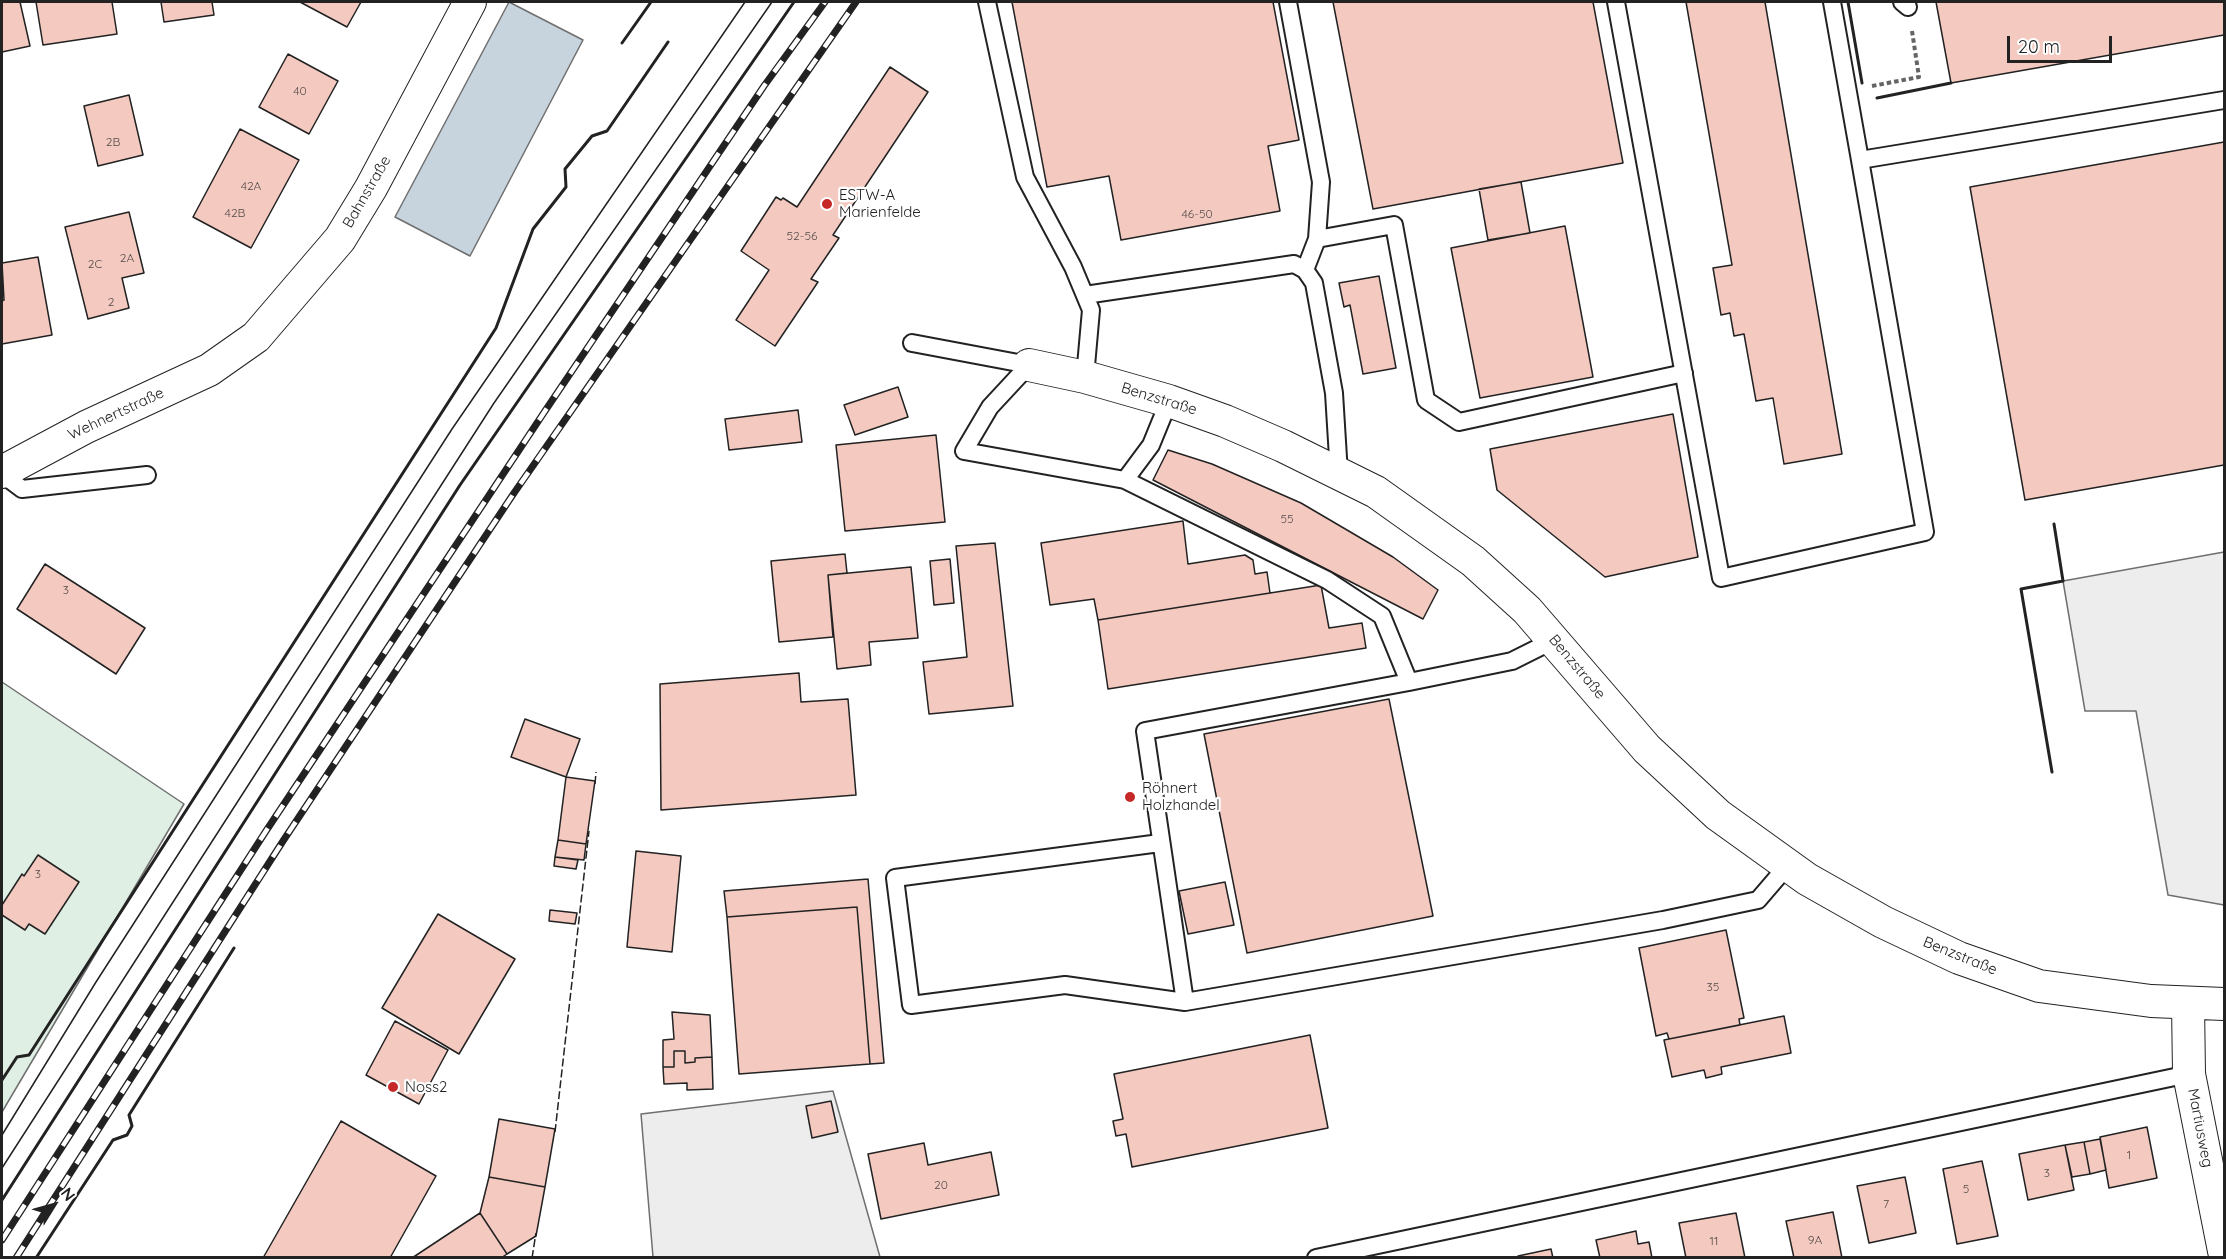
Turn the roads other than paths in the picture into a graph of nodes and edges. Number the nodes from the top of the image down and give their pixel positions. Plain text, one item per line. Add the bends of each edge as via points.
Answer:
1 (470, 2) edge
2 (987, 2) edge
3 (1288, 2) edge
4 (1616, 2) edge
5 (1832, 2) edge
6 (2224, 100) edge
7 (1860, 160) junction
8 (1317, 239) junction
9 (1305, 270) junction
10 (1085, 295) junction
11 (912, 343) dead end
12 (230, 356) joint
13 (1029, 365) junction
14 (1684, 373) junction
15 (1085, 377) junction
16 (1169, 401) junction
17 (2, 473) edge
18 (1339, 474) junction
19 (147, 475) dead end
20 (1125, 480) junction
21 (1554, 640) junction
22 (1409, 682) junction
23 (1160, 843) junction
24 (1788, 865) junction
25 (1185, 1002) junction
26 (2187, 1004) junction
27 (2224, 1004) edge
28 (2189, 1074) junction
29 (2224, 1251) edge
30 (1316, 1257) edge

1 - 12 street, Bahnstraße via 340,239 256,336
2 - 10 lane via 1025,177
3 - 8 lane via 1321,182
4 - 14 lane
5 - 7 lane
6 - 7 lane
7 - 14 lane via 1925,532 1721,578
8 - 9 lane
8 - 14 lane via 1394,225 1426,400 1459,422
9 - 10 lane via 1294,264
9 - 18 lane via 1314,282 1334,393
10 - 15 lane via 1091,310
11 - 13 lane, Benzstraße
12 - 17 street, Wehnertstraße
13 - 15 street, Benzstraße
13 - 20 lane via 990,407 964,451
15 - 16 street, Benzstraße
16 - 18 street, Benzstraße via 1254,433
16 - 20 lane via 1151,445
17 - 19 lane via 22,489
18 - 21 street, Benzstraße via 1376,492 1473,561
20 - 22 lane via 1327,580 1382,616
21 - 22 lane via 1512,661
21 - 24 street, Benzstraße via 1647,749 1718,815
22 - 23 lane via 1145,731
23 - 25 lane
23 - 25 lane via 894,878 910,1005 1065,985
24 - 25 lane via 1758,900 1663,920
24 - 26 street, Benzstraße via 1883,922 1959,958 2039,986
26 - 27 street, Benzstraße
26 - 28 street, Martiusweg
28 - 29 street, Martiusweg
28 - 30 lane

